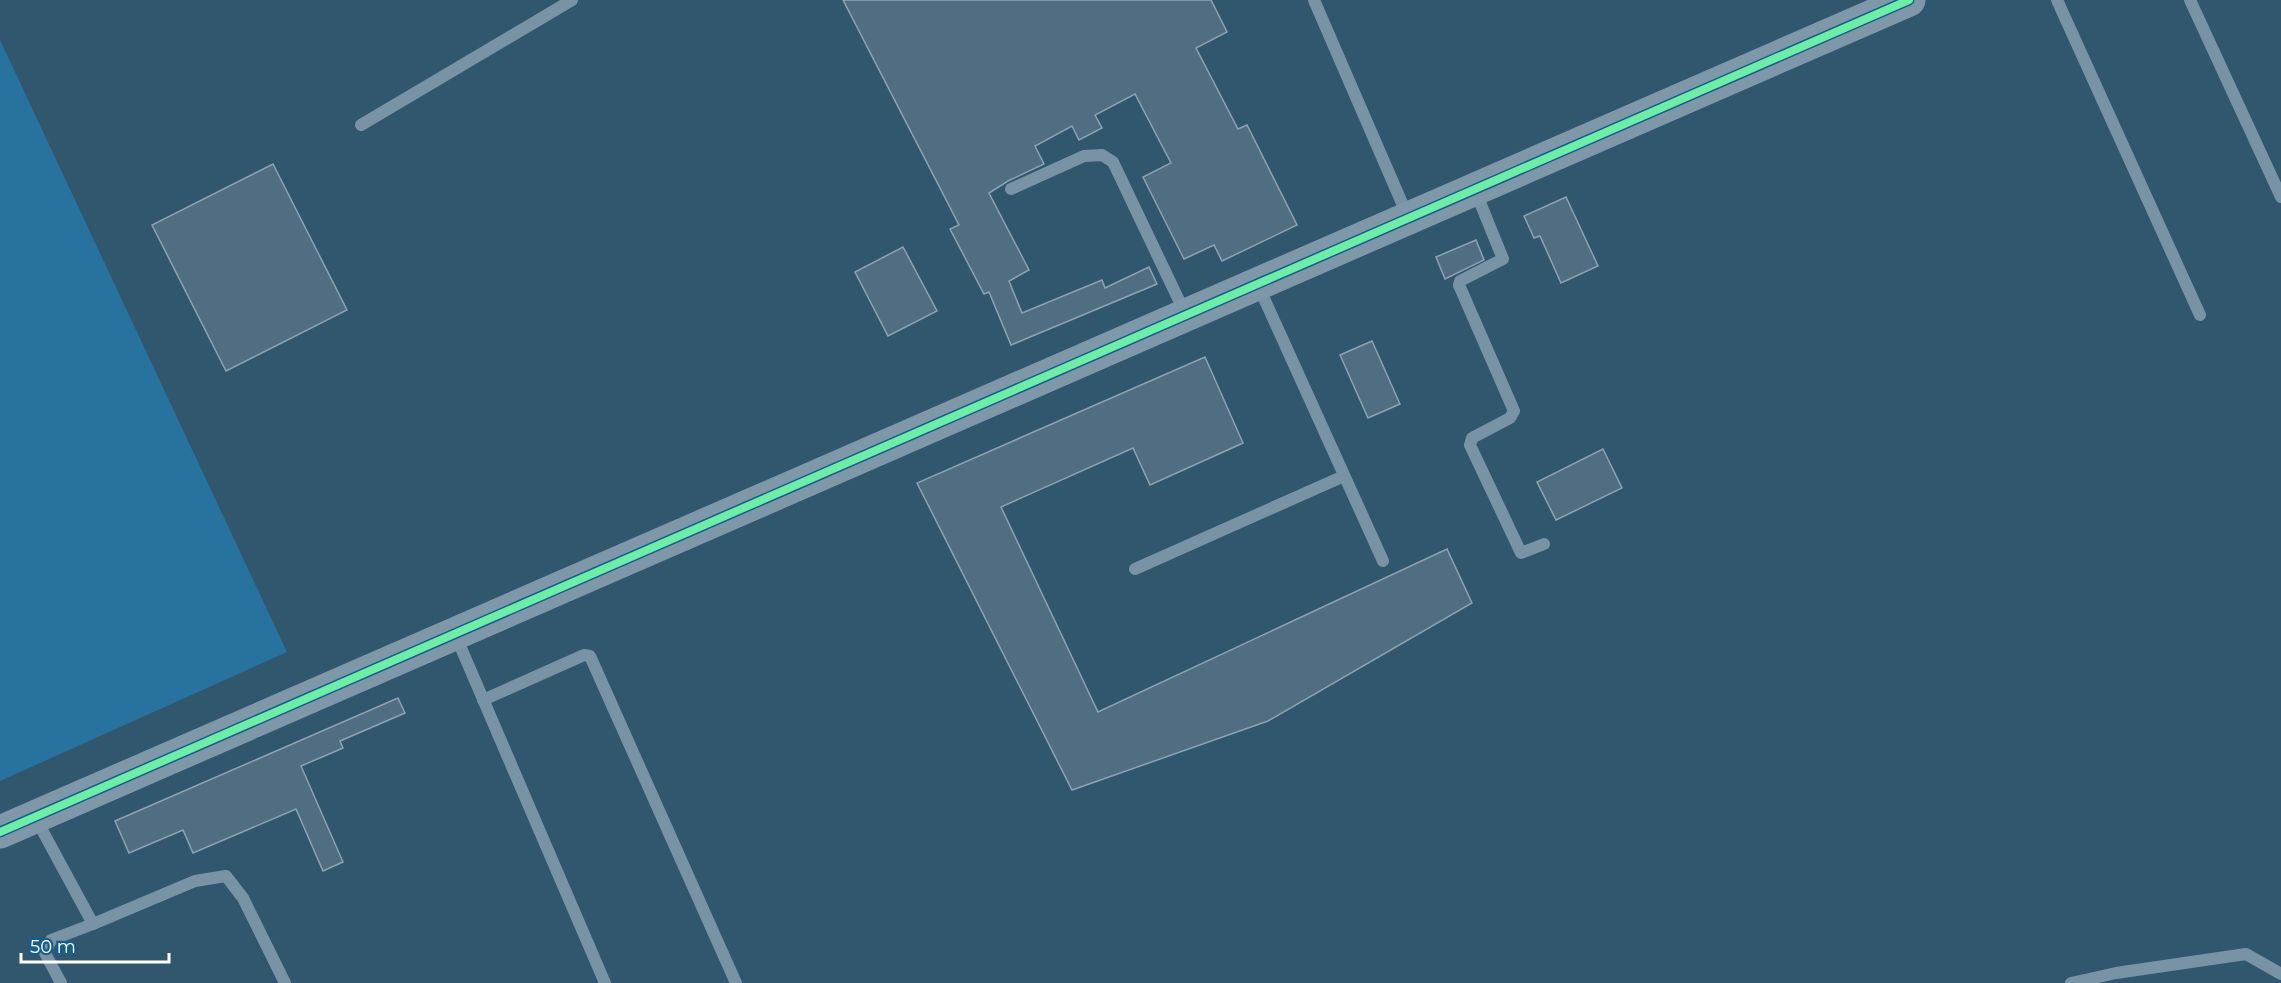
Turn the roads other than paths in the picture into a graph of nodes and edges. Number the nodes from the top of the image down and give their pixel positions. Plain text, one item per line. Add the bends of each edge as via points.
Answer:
1 (572, 0) edge
2 (1314, 0) edge
3 (1909, 0) edge
4 (2057, 0) edge
5 (2190, 0) edge
6 (361, 125) dead end
7 (1011, 189) dead end
8 (1475, 189) junction
9 (2281, 196) edge
10 (1408, 218) junction
11 (1257, 284) junction
12 (1186, 315) junction
13 (2200, 315) dead end
14 (1344, 476) junction
15 (1544, 544) dead end
16 (1383, 561) dead end
17 (1135, 569) dead end
18 (455, 633) junction
19 (483, 700) junction
20 (35, 816) junction
21 (0, 832) edge
22 (93, 924) junction
23 (2281, 974) edge
24 (61, 983) edge
25 (285, 983) edge
26 (605, 983) edge
27 (736, 983) edge
28 (2071, 983) edge

1 - 6 lane
2 - 10 lane
3 - 8 street
4 - 13 lane
5 - 9 lane
7 - 12 lane via 1084,156 1102,155 1113,162
8 - 10 street
8 - 15 lane via 1503,259 1459,285 1514,411 1510,418 1472,438 1470,445 1521,553
10 - 11 street
11 - 12 street
11 - 14 lane
12 - 18 street
14 - 16 lane
14 - 17 lane
18 - 19 lane
18 - 20 street
19 - 26 lane
19 - 27 lane via 590,656
20 - 21 street
20 - 22 lane
22 - 24 lane via 51,940 45,953
22 - 25 lane via 195,881 226,876 243,898
23 - 28 lane via 2246,954

